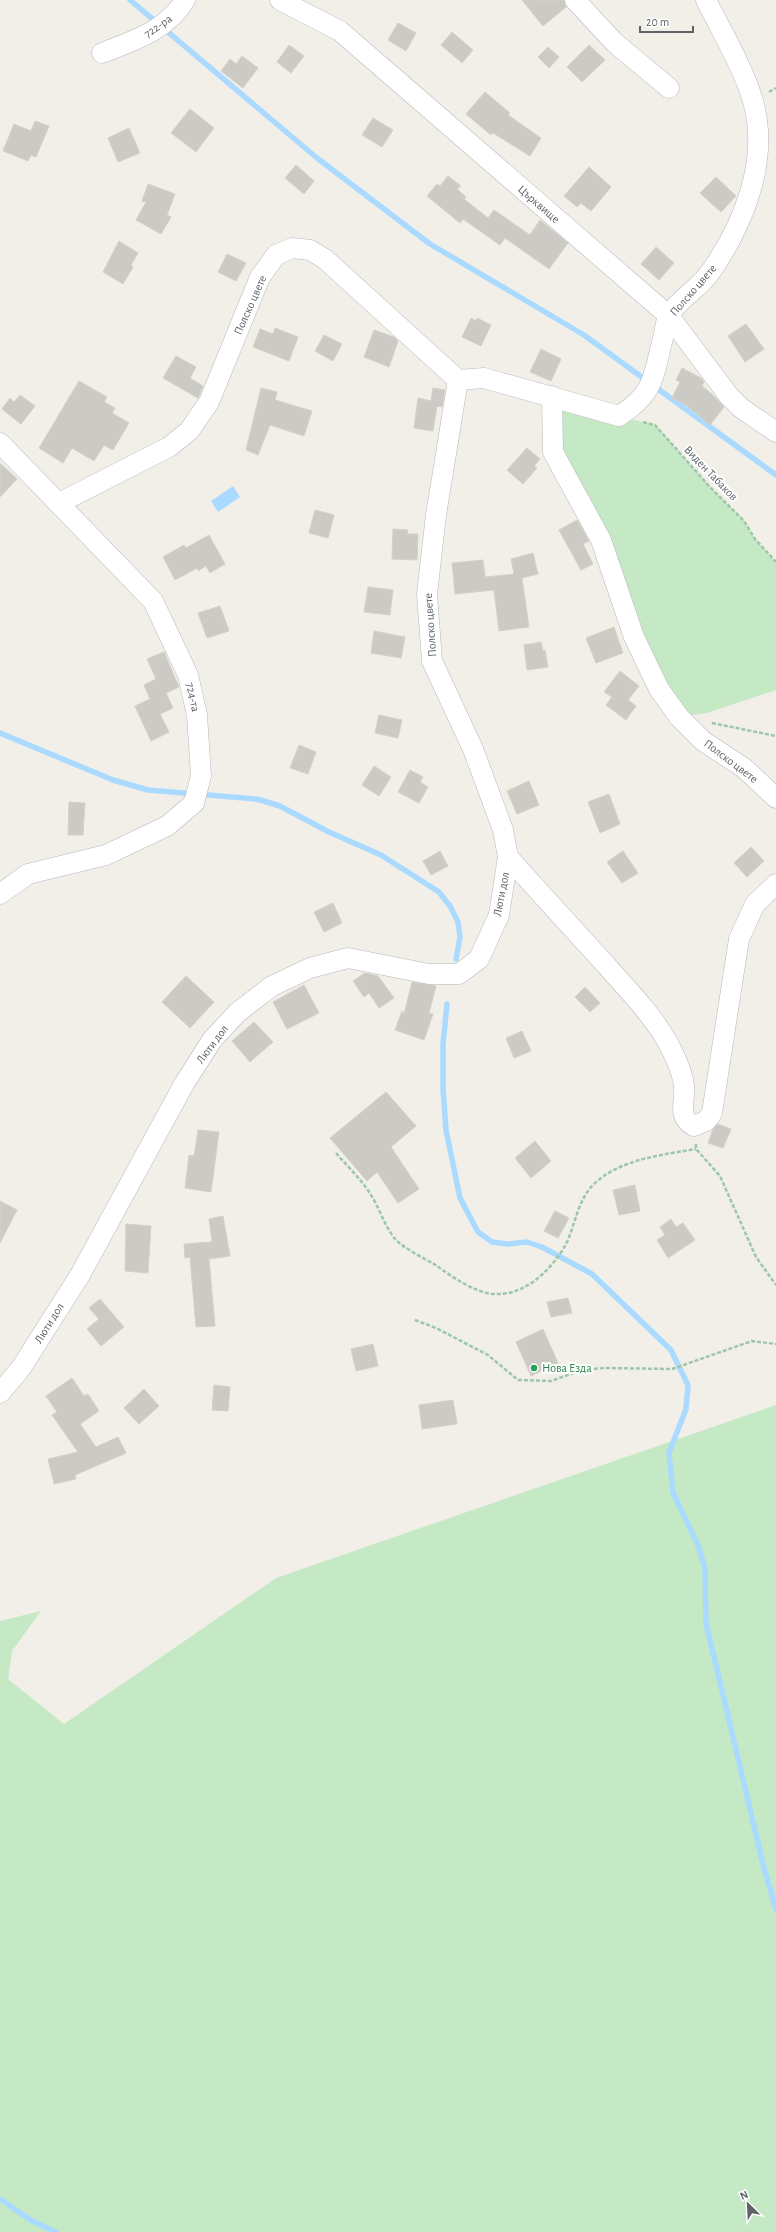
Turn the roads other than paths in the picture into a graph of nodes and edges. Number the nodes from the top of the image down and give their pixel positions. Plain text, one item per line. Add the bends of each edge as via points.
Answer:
1 (185, 0) edge
2 (280, 0) edge
3 (576, 0) edge
4 (706, 0) edge
5 (102, 52) dead end
6 (669, 88) dead end
7 (669, 316) junction
8 (458, 380) junction
9 (552, 396) junction
10 (776, 432) edge
11 (0, 443) edge
12 (59, 503) junction
13 (776, 798) edge
14 (508, 857) junction
15 (776, 884) edge
16 (0, 894) edge
17 (0, 1393) edge

1 - 5 street, 722-ра via 179,10 147,36
2 - 7 street, Църквище via 340,31
3 - 6 street via 615,44
4 - 7 street, Полско цвете via 753,101 758,130 758,161 752,186 733,238 708,276
7 - 9 street, Полско цвете via 650,389 635,406 619,416
7 - 10 street, Църквище via 729,396 741,408
8 - 9 street via 484,378
8 - 12 street, Полско цвете via 325,259 310,250 292,248 276,255 260,277 209,402 189,431 169,447
8 - 14 street, Полско цвете via 436,515 427,594 432,661 473,749 503,830
9 - 13 street, Полско цвете via 554,452 601,540 634,637 659,689 679,717 703,741 744,768
11 - 12 street, 724-та
12 - 16 street, 724-та via 154,601 188,675 197,715 201,776 194,803 167,826 106,855 28,874
14 - 15 street via 633,996 668,1042 679,1066 684,1086 683,1112 688,1123 694,1126 706,1122 712,1113 739,939 755,904
14 - 17 street, Люти дол via 499,915 479,959 459,974 429,974 348,958 310,968 272,986 238,1012 212,1040 184,1084 80,1276 21,1368

